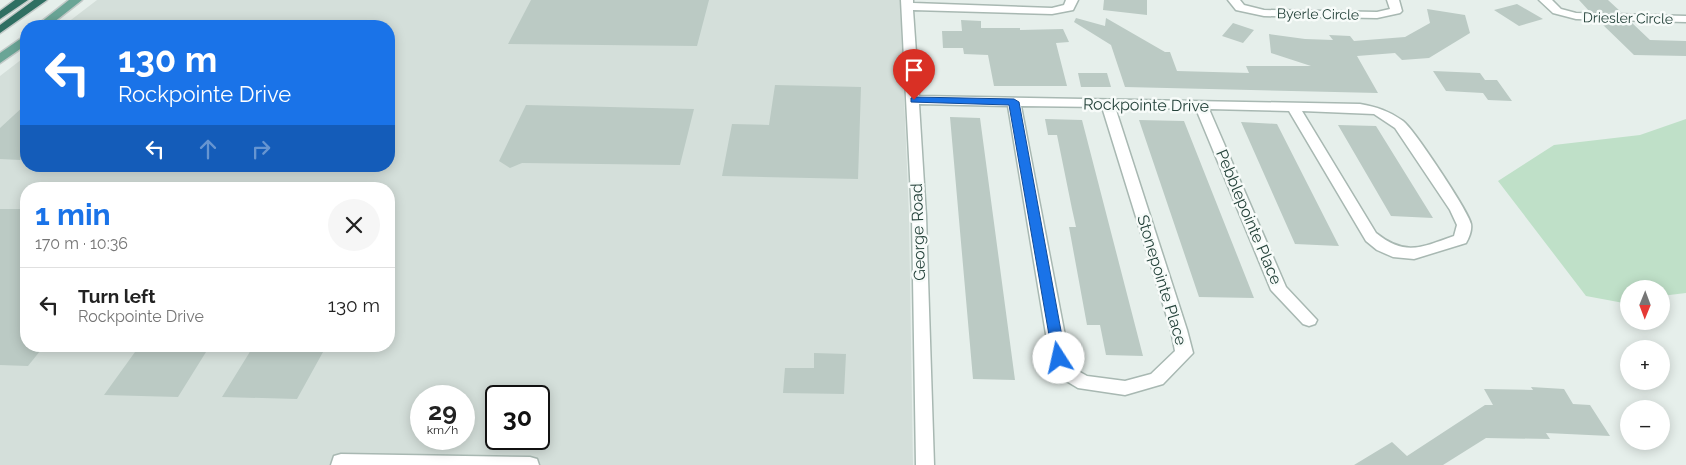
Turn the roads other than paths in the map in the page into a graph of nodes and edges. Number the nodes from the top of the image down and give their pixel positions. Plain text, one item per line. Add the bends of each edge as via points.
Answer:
1 (22, 0) edge
2 (41, 0) edge
3 (76, 0) edge
4 (1072, 0) edge
5 (1234, 0) edge
6 (1392, 0) edge
7 (1545, 0) edge
8 (908, 3) edge
9 (0, 16) edge
10 (1686, 19) edge
11 (50, 20) edge
12 (0, 30) edge
13 (20, 44) edge
14 (0, 59) edge
15 (914, 100) junction
16 (1014, 102) junction
17 (1107, 104) junction
18 (1201, 106) junction
19 (1293, 107) junction
20 (1310, 320) dead end
21 (340, 465) edge
22 (530, 465) edge
23 (925, 465) edge

1 - 9 highway
2 - 12 highway
3 - 11 main road
4 - 8 street via 1069,8 1052,11
5 - 6 street, Byerle Circle via 1240,8 1264,13 1377,15 1396,10
7 - 10 street, Driesler Circle via 1557,11 1576,16
8 - 15 street, George Road
13 - 14 main road
15 - 16 street, Rockpointe Drive
15 - 23 street, George Road
16 - 17 street, Rockpointe Drive
16 - 17 street, Stonepointe Place via 1059,358 1064,371 1084,383 1125,388 1157,379 1184,353
17 - 18 street, Rockpointe Drive
18 - 19 street, Rockpointe Drive
18 - 20 street, Pebblepointe Place via 1279,290
19 - 19 street, Rockpointe Drive via 1370,236 1380,246 1393,254 1412,256 1461,239 1464,225 1457,209 1400,124 1378,111 1360,108
21 - 22 street via 341,462

